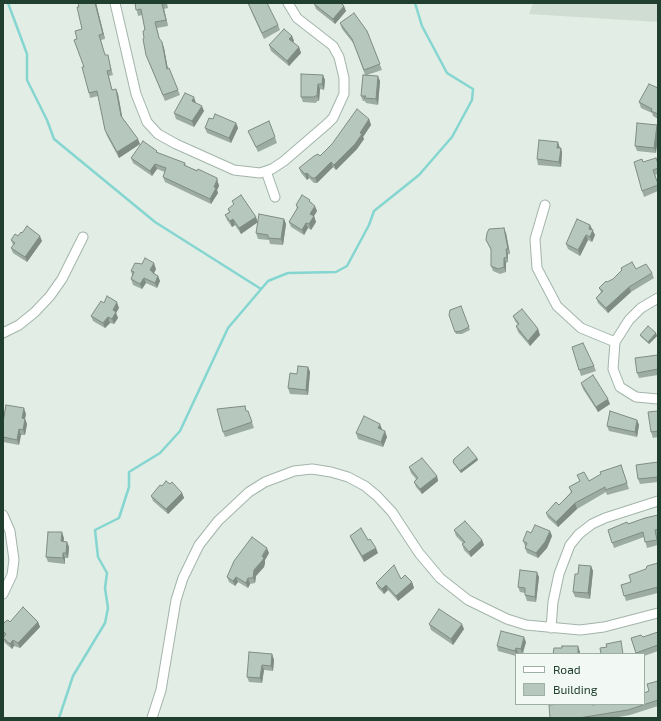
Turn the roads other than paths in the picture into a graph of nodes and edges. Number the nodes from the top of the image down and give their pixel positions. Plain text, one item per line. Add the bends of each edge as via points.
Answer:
1 (115, 3) edge
2 (288, 3) edge
3 (266, 171) junction
4 (275, 197) dead end
5 (545, 205) dead end
6 (83, 237) dead end
7 (658, 298) edge
8 (3, 333) edge
9 (615, 342) junction
10 (658, 399) edge
11 (658, 502) edge
12 (3, 515) edge
13 (3, 594) edge
14 (658, 613) edge
15 (551, 628) junction
16 (152, 718) edge

1 - 3 street via 136,94 146,122 158,134 176,144 234,170 260,173
2 - 3 street via 297,18 332,46 339,58 344,78 344,94 333,118 284,161
3 - 4 street
5 - 9 street via 535,239 537,268 557,306 581,328
6 - 8 street via 62,279 50,296 19,325
7 - 9 street via 629,320
9 - 10 street via 613,369 620,388 636,397
11 - 15 street via 605,518 579,534 570,545 559,574
12 - 13 street via 10,531 14,560 12,575
14 - 15 street via 604,627 580,630
15 - 16 street via 526,626 507,620 454,590 419,553 392,512 365,486 331,472 312,469 294,471 264,482 232,506 214,525 190,560 176,600 161,690

